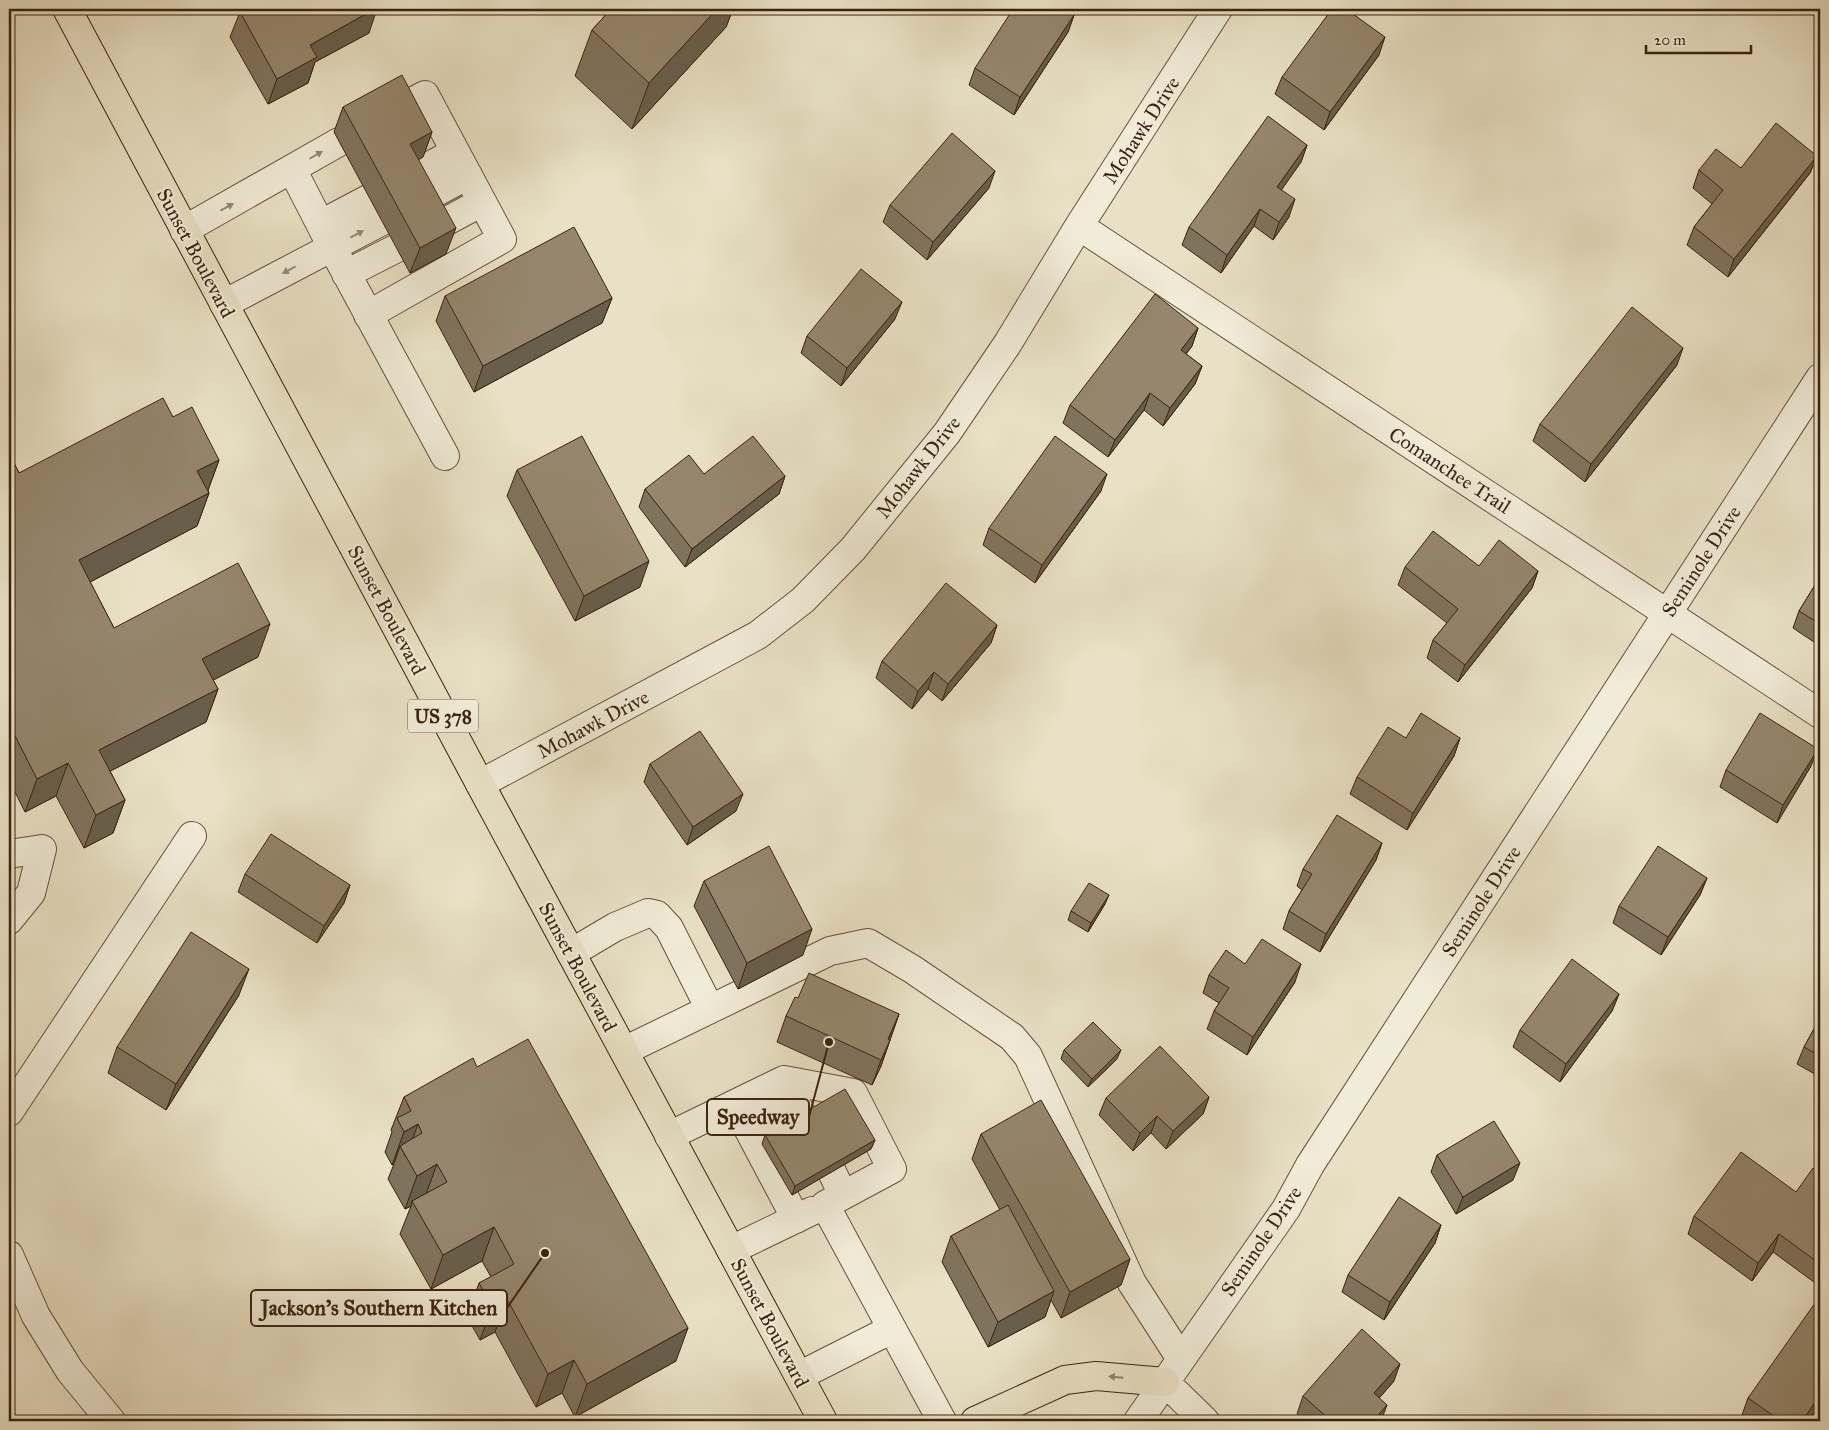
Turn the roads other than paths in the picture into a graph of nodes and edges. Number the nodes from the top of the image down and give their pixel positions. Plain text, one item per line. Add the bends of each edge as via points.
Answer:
1 (67, 9) edge
2 (1218, 9) edge
3 (397, 110) edge
4 (339, 142) dead end
5 (455, 152) junction
6 (292, 169) junction
7 (468, 176) junction
8 (376, 210) dead end
9 (486, 210) junction
10 (1079, 226) junction
11 (184, 230) junction
12 (326, 236) junction
13 (436, 236) edge
14 (400, 255) dead end
15 (350, 281) junction
16 (224, 304) junction
17 (368, 315) junction
18 (1820, 378) edge
19 (445, 456) dead end
20 (1668, 613) junction
21 (1820, 714) edge
22 (480, 784) junction
23 (192, 836) dead end
24 (9, 854) edge
25 (9, 920) edge
26 (571, 953) junction
27 (710, 1009) junction
28 (624, 1051) junction
29 (784, 1080) junction
30 (735, 1104) junction
31 (9, 1112) edge
32 (804, 1119) edge
33 (669, 1136) junction
34 (833, 1190) junction
35 (796, 1219) junction
36 (731, 1250) junction
37 (9, 1255) edge
38 (892, 1329) junction
39 (1181, 1359) junction
40 (799, 1376) junction
41 (1165, 1382) junction
42 (111, 1421) edge
43 (823, 1421) edge
44 (942, 1421) edge
45 (975, 1421) edge
46 (1138, 1421) edge
47 (1204, 1421) edge

1 - 11 main road, Sunset Boulevard / US 378
2 - 10 street, Mohawk Drive
3 - 5 street via 424,95
6 -> 4 street
5 - 7 street
5 - 7 street via 412,190
11 -> 6 street
6 - 12 street
7 - 9 street
12 -> 8 street
9 - 13 street
9 - 17 street via 502,239
10 - 20 street, Comanchee Trail
10 - 22 street, Mohawk Drive via 1008,343 947,433 853,549 803,600 758,635
11 - 16 main road, Sunset Boulevard / US 378
12 - 15 street
12 -> 16 street
14 - 15 street
15 - 17 street
16 - 22 main road, Sunset Boulevard / US 378
17 - 19 street
18 - 20 street, Seminole Drive
20 - 21 street, Comanchee Trail
20 - 39 street, Seminole Drive via 1310,1165 1286,1209
22 - 26 main road, Sunset Boulevard / US 378
23 - 31 street
24 - 25 street via 42,849 31,893
26 - 27 street via 615,926 648,913 657,915 669,928
26 - 28 main road, Sunset Boulevard / US 378
27 - 28 street
27 - 39 street via 830,951 868,943 1012,1037 1028,1056 1132,1284
28 - 33 main road, Sunset Boulevard / US 378
29 - 30 street
29 - 32 street
29 - 34 street via 853,1093 892,1169
30 - 33 street
30 - 35 street
33 - 36 main road, Sunset Boulevard / US 378
34 - 35 street
34 - 38 street
35 - 36 street
36 - 40 main road, Sunset Boulevard / US 378
37 - 42 street via 36,1316 65,1363
38 - 40 street
38 - 44 street
39 - 41 street, Seminole Drive
40 - 43 main road, Sunset Boulevard / US 378
41 -> 45 main road via 1096,1376 1065,1380
41 - 46 street, Seminole Drive
41 - 47 street

